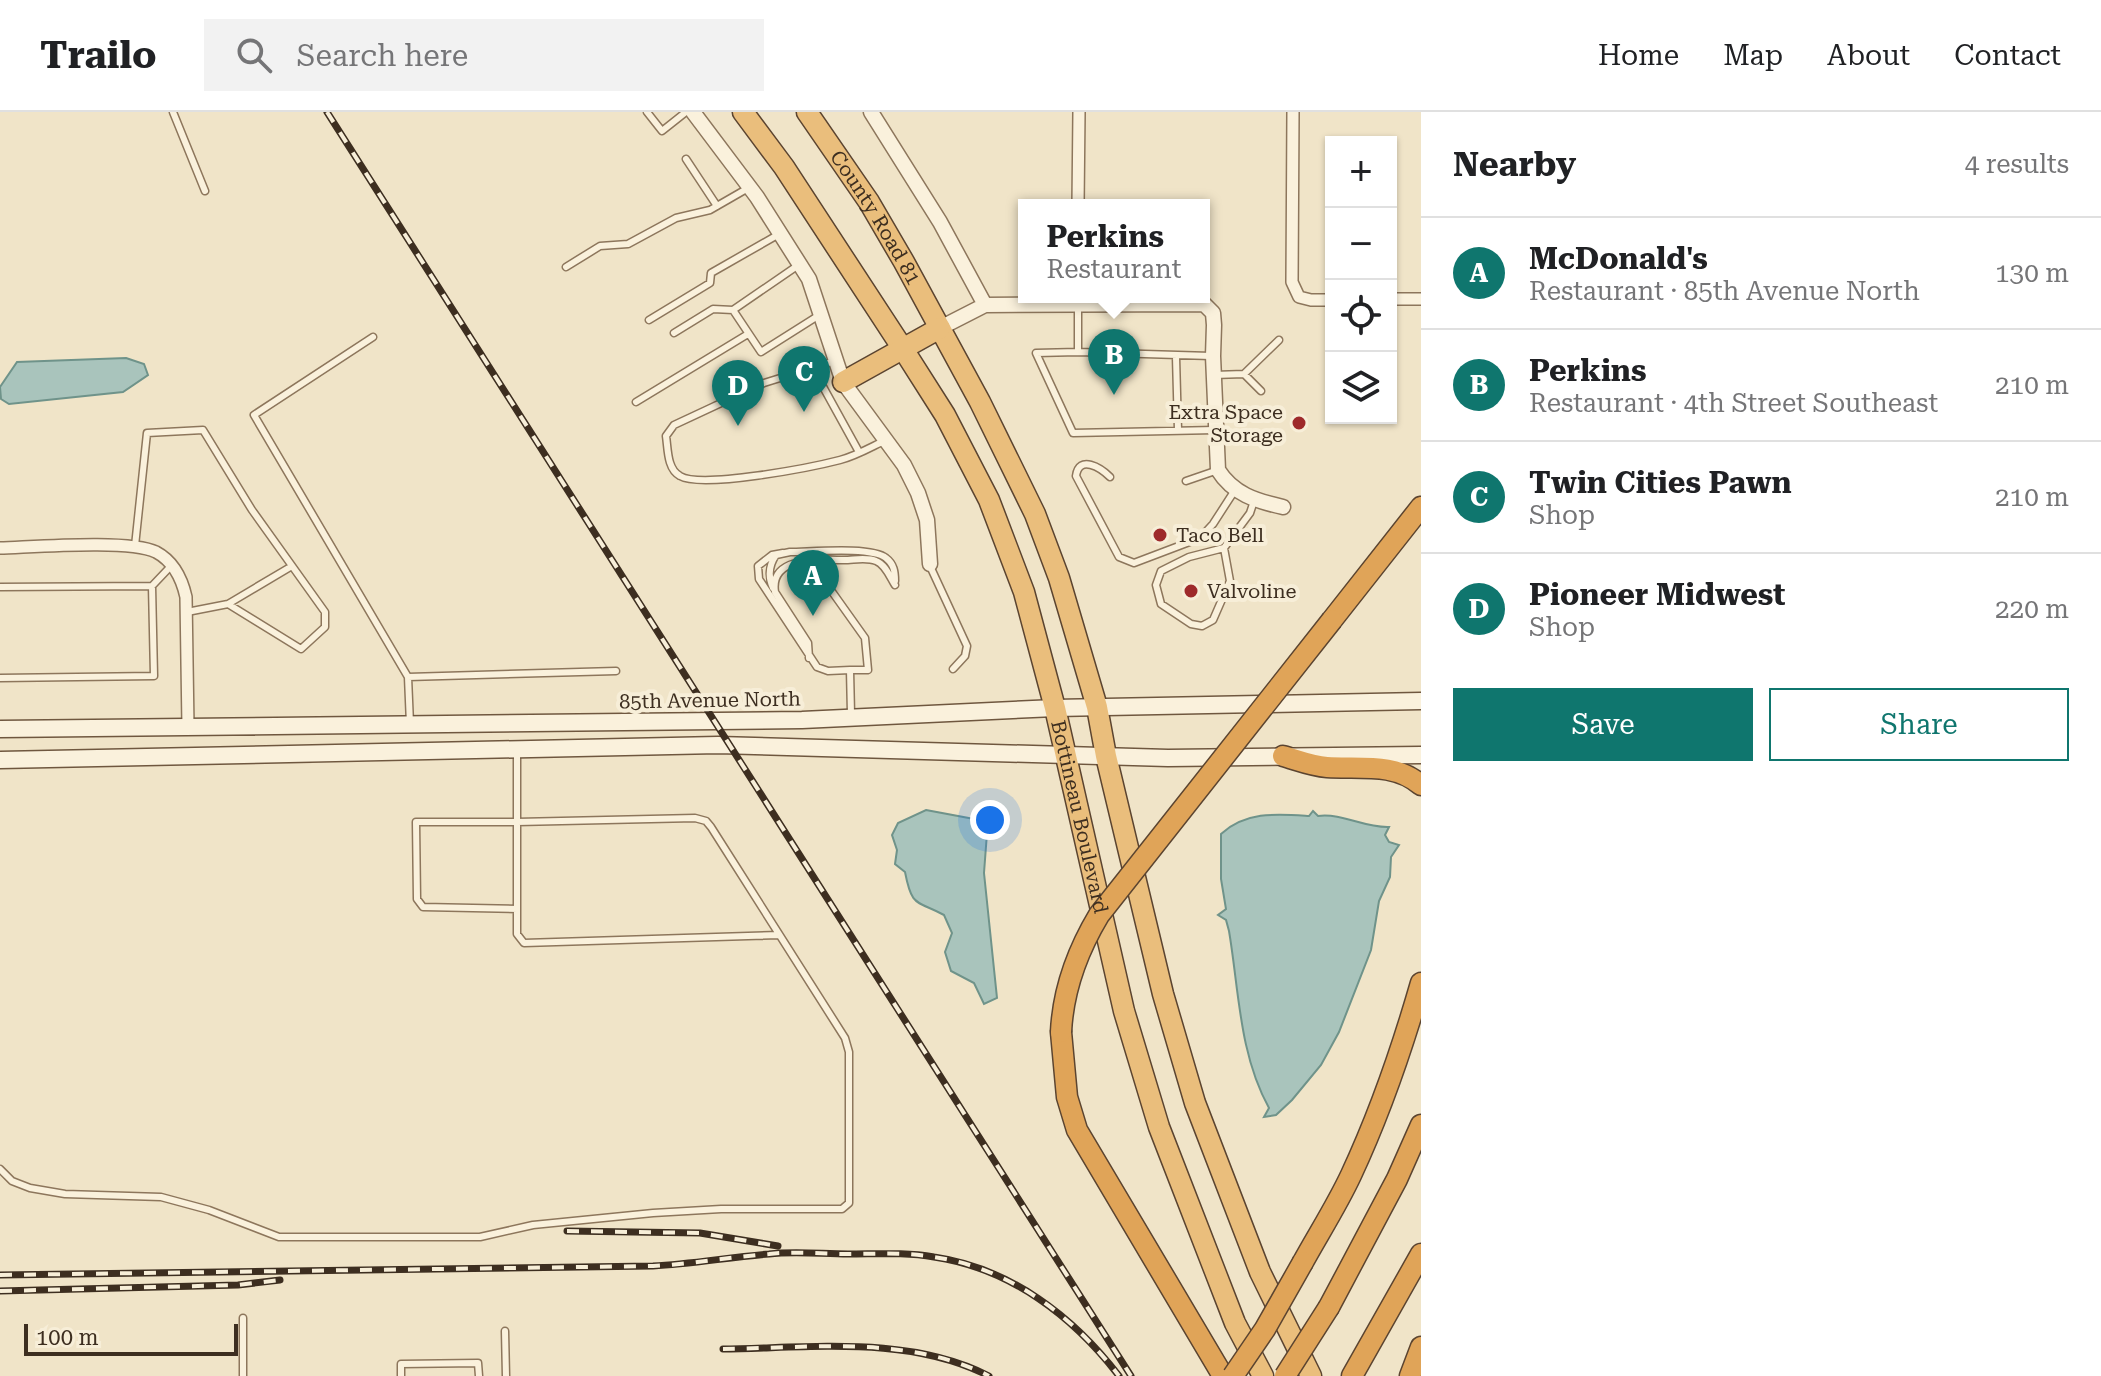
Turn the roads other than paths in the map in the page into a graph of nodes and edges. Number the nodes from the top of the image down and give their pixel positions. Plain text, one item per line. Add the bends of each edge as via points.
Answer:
1 (173, 112) edge
2 (647, 112) edge
3 (686, 112) edge
4 (693, 112) edge
5 (743, 112) edge
6 (807, 112) edge
7 (871, 112) edge
8 (1079, 112) edge
9 (1293, 112) edge
10 (686, 159) dead end
11 (750, 187) junction
12 (205, 191) dead end
13 (1078, 199) edge
14 (717, 206) junction
15 (781, 233) junction
16 (800, 264) junction
17 (566, 267) dead end
18 (1397, 299) edge
19 (1421, 299) edge
20 (1325, 300) edge
21 (1032, 303) edge
22 (1078, 303) edge
23 (1162, 303) edge
24 (985, 305) junction
25 (733, 310) junction
26 (822, 314) junction
27 (649, 320) dead end
28 (940, 328) junction
29 (674, 333) dead end
30 (748, 334) junction
31 (373, 337) dead end
32 (1279, 340) dead end
33 (903, 349) junction
34 (1078, 352) junction
35 (1213, 356) junction
36 (1176, 357) junction
37 (835, 361) junction
38 (815, 367) junction
39 (1244, 374) junction
40 (1214, 375) junction
41 (843, 382) junction
42 (1261, 391) dead end
43 (636, 402) dead end
44 (1178, 430) junction
45 (1215, 430) junction
46 (886, 440) junction
47 (859, 452) junction
48 (1218, 470) junction
49 (1110, 477) dead end
50 (1186, 481) dead end
51 (1235, 490) junction
52 (1254, 501) junction
53 (1283, 507) dead end
54 (1421, 507) edge
55 (135, 546) junction
56 (0, 548) edge
57 (1224, 548) junction
58 (783, 553) junction
59 (930, 564) joint
60 (172, 565) junction
61 (292, 566) junction
62 (818, 572) dead end
63 (152, 586) junction
64 (0, 587) edge
65 (775, 592) junction
66 (228, 604) junction
67 (187, 612) junction
68 (809, 658) junction
69 (953, 669) dead end
70 (850, 670) junction
71 (616, 671) dead end
72 (408, 677) junction
73 (0, 678) edge
74 (1421, 701) edge
75 (1097, 707) junction
76 (1055, 708) junction
77 (851, 718) junction
78 (516, 722) junction
79 (410, 724) junction
80 (188, 727) junction
81 (0, 729) edge
82 (517, 747) junction
83 (411, 750) junction
84 (1064, 755) junction
85 (1421, 755) edge
86 (1106, 756) junction
87 (1283, 756) junction
88 (0, 760) edge
89 (1421, 785) edge
90 (517, 822) junction
91 (517, 909) junction
92 (779, 935) junction
93 (1421, 983) edge
94 (1421, 1125) edge
95 (0, 1169) edge
96 (1421, 1254) edge
97 (243, 1318) dead end
98 (505, 1331) dead end
99 (1421, 1347) edge
100 (1356, 1369) edge
101 (243, 1376) edge
102 (401, 1376) edge
103 (479, 1376) edge
104 (506, 1376) edge
105 (1223, 1376) edge
106 (1233, 1376) edge
107 (1263, 1376) edge
108 (1285, 1376) edge
109 (1311, 1376) edge
110 (1410, 1376) edge

1 - 12 lane
2 - 3 lane via 662,131
4 - 11 street
5 - 33 highway, Bottineau Boulevard
6 - 28 highway, County Road 81 via 869,202
7 - 24 street
8 - 13 street
9 - 20 street via 1292,282 1299,297
10 - 14 lane
11 - 14 lane
11 - 15 street
14 - 17 lane via 676,218 628,244 600,246
15 - 16 street
15 - 27 lane via 711,273 710,283
16 - 25 lane
16 - 26 street
18 - 19 street
21 - 24 street
22 - 34 lane
23 - 35 street via 1204,304 1213,313
24 - 28 street
25 - 29 lane via 713,309
25 - 30 lane
26 - 30 lane via 761,352
26 - 37 street
28 - 33 highway
28 - 75 highway, Bottineau Boulevard via 1035,514
30 - 43 lane
31 - 72 lane via 254,415
32 - 39 lane
33 - 41 highway
33 - 76 highway, Bottineau Boulevard via 989,500 1024,592
34 - 36 lane
34 - 44 lane via 1036,353 1073,433
35 - 36 lane
35 - 40 street
36 - 44 lane
37 - 38 lane
37 - 41 street
38 - 47 lane
38 - 47 lane via 764,383 669,429 666,436 676,473 695,480 727,478 820,464
39 - 40 lane
39 - 42 lane
40 - 45 street
41 - 46 street
44 - 45 lane
45 - 48 street
46 - 47 lane
46 - 59 street via 918,493 927,520
48 - 50 lane
48 - 51 street
49 - 51 lane via 1088,464 1081,465 1076,476 1119,557 1134,563 1200,538
51 - 52 street
52 - 53 street
52 - 57 lane
54 - 105 highway, bridge via 1099,915 1073,972 1061,1032 1067,1097 1077,1130
55 - 56 street
55 - 60 street via 158,553
55 - 61 lane via 147,433 203,430
57 - 57 lane via 1161,571 1156,585 1161,604 1191,624 1213,620 1230,581
58 - 65 lane via 772,562
58 - 65 lane via 876,553 890,562 895,585 876,561 805,560 781,571
58 - 68 lane via 764,559 757,573
59 - 69 lane via 967,646
60 - 63 lane
60 - 67 street via 182,581
61 - 66 lane
61 - 66 lane via 325,612 325,627 301,649
62 - 70 lane via 865,638 868,670
63 - 64 lane
63 - 73 lane via 154,676
65 - 68 lane via 808,643
66 - 67 lane
67 - 80 street
68 - 70 lane via 828,671
70 - 77 lane
71 - 72 lane
72 - 79 lane
74 - 75 main road, 85th Avenue North
75 - 76 main road, 85th Avenue North
75 - 86 highway, Bottineau Boulevard
76 - 77 main road, 85th Avenue North
76 - 84 highway, Bottineau Boulevard
77 - 78 main road, 85th Avenue North
78 - 79 main road, 85th Avenue North
78 - 82 main road
79 - 80 main road, 85th Avenue North
79 - 83 main road
80 - 81 main road, 85th Avenue North
82 - 83 main road
82 - 84 main road via 730,745
82 - 90 lane
83 - 88 main road
84 - 86 main road
84 - 107 highway, Bottineau Boulevard via 1124,1011 1159,1127 1235,1323
85 - 87 main road
86 - 87 main road
86 - 109 highway, Bottineau Boulevard via 1195,1103 1260,1272
87 - 89 highway via 1323,766 1389,769
90 - 91 lane
90 - 91 lane via 416,822 417,899 423,907
90 - 92 lane via 706,821
91 - 92 lane via 517,934 524,943
92 - 95 lane via 849,1052 851,1193 842,1209 653,1213 533,1225 480,1237 279,1237 161,1197 53,1192 12,1181
93 - 106 highway, bridge via 1405,1039 1350,1177
94 - 108 highway, bridge via 1329,1307
96 - 100 highway
97 - 101 lane
98 - 104 lane
99 - 110 highway
102 - 103 lane via 401,1364 478,1363

